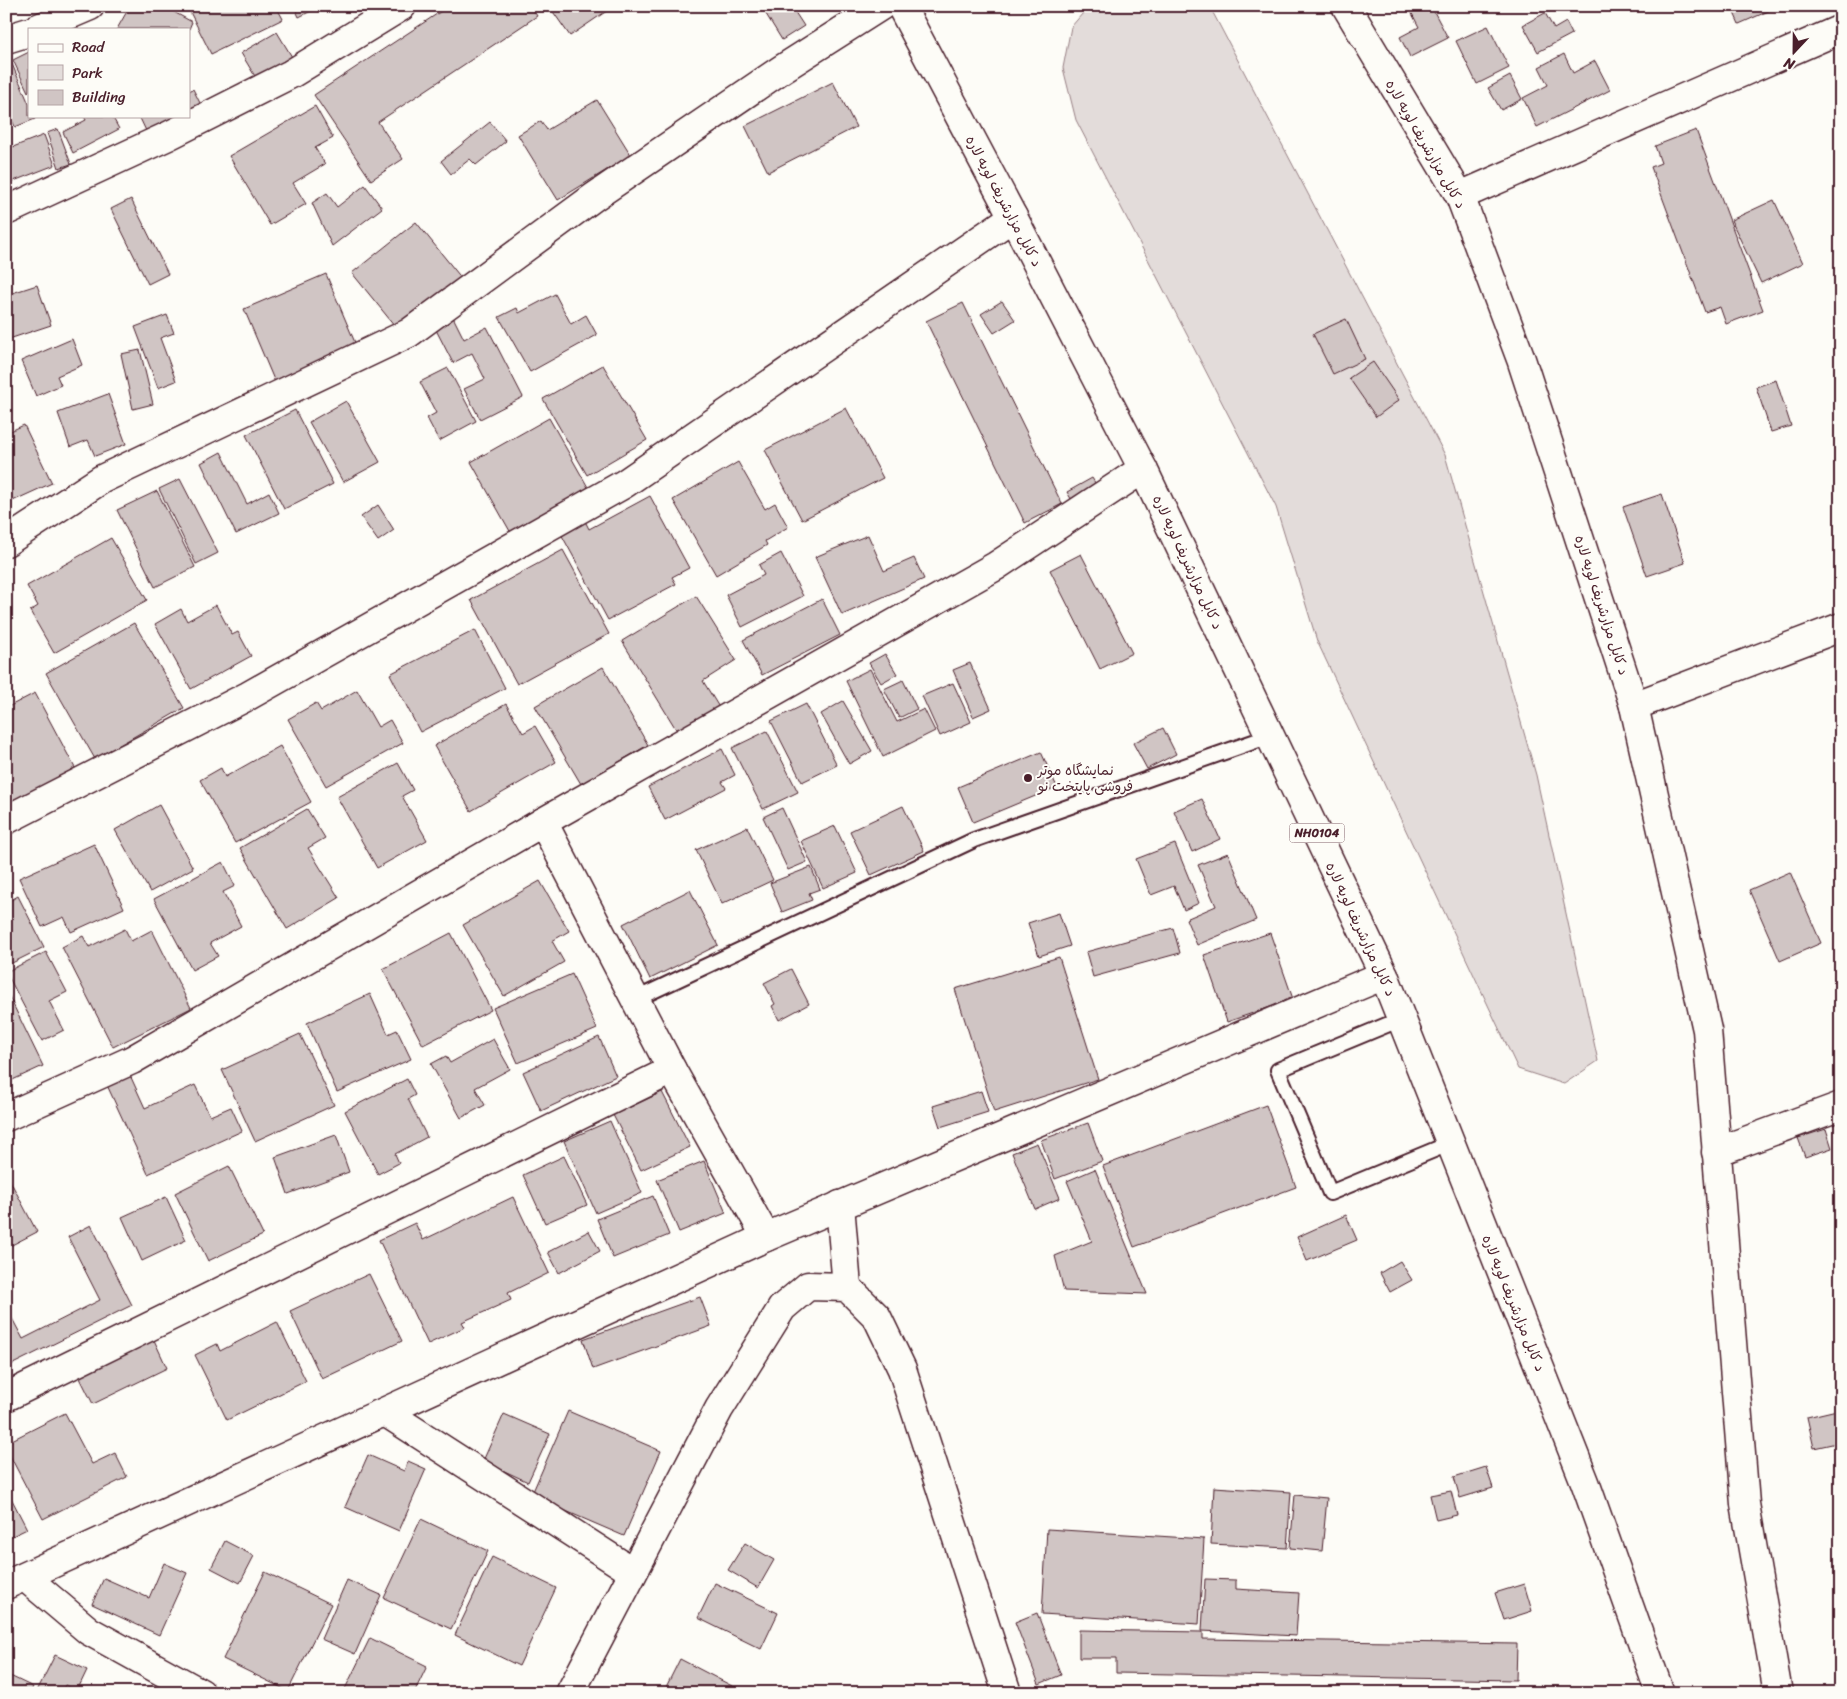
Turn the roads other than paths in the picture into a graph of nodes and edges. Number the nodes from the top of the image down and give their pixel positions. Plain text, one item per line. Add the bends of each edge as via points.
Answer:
1 (90, 6) edge
2 (402, 6) edge
3 (881, 6) edge
4 (901, 6) edge
5 (1346, 6) edge
6 (38, 28) edge
7 (1841, 29) edge
8 (28, 32) edge
9 (6, 40) edge
10 (1460, 196) junction
11 (6, 211) edge
12 (1013, 218) junction
13 (1144, 469) junction
14 (6, 542) edge
15 (1841, 627) edge
16 (1634, 706) junction
17 (1270, 736) junction
18 (6, 820) edge
19 (543, 822) junction
20 (1384, 975) junction
21 (636, 999) junction
22 (1401, 1019) junction
23 (672, 1070) junction
24 (1841, 1106) edge
25 (6, 1118) edge
26 (1451, 1143) junction
27 (1716, 1152) junction
28 (840, 1205) junction
29 (766, 1237) junction
30 (847, 1287) junction
31 (6, 1397) edge
32 (385, 1412) junction
33 (633, 1572) junction
34 (16, 1581) edge
35 (201, 1693) edge
36 (570, 1693) edge
37 (1007, 1693) edge
38 (1660, 1693) edge
39 (1778, 1693) edge

1 - 6 main road
2 - 11 main road via 291,74 168,136
3 - 14 main road via 594,197 409,333 102,478
4 - 12 main road, د کابل مزارشریف لویه لاره / NH0104
5 - 10 main road, د کابل مزارشریف لویه لاره
7 - 10 main road
8 - 9 main road
10 - 16 main road, د کابل مزارشریف لویه لاره via 1521,359
12 - 13 main road, د کابل مزارشریف لویه لاره / NH0104
12 - 18 main road via 624,484 248,696
13 - 17 main road, د کابل مزارشریف لویه لاره / NH0104
13 - 19 main road via 996,566
15 - 16 main road
16 - 27 main road, د کابل مزارشریف لویه لاره via 1707,1030
17 - 20 main road, د کابل مزارشریف لویه لاره / NH0104
17 - 21 lane via 974,840
19 - 21 main road
19 - 25 main road via 132,1060
20 - 22 main road, د کابل مزارشریف لویه لاره / NH0104
20 - 28 main road
21 - 23 main road
22 - 26 main road, د کابل مزارشریف لویه لاره / NH0104
22 - 26 lane via 1278,1070 1330,1193
23 - 29 main road
23 - 31 main road
24 - 27 main road
26 - 38 main road, د کابل مزارشریف لویه لاره / NH0104 via 1585,1482
27 - 39 main road, د کابل مزارشریف لویه لاره via 1744,1504
28 - 29 main road
28 - 30 main road
29 - 32 main road
30 - 33 main road via 808,1286 782,1308 719,1408
30 - 37 main road via 877,1316 902,1369
32 - 33 main road
32 - 34 main road
33 - 36 main road
34 - 35 main road via 89,1631

